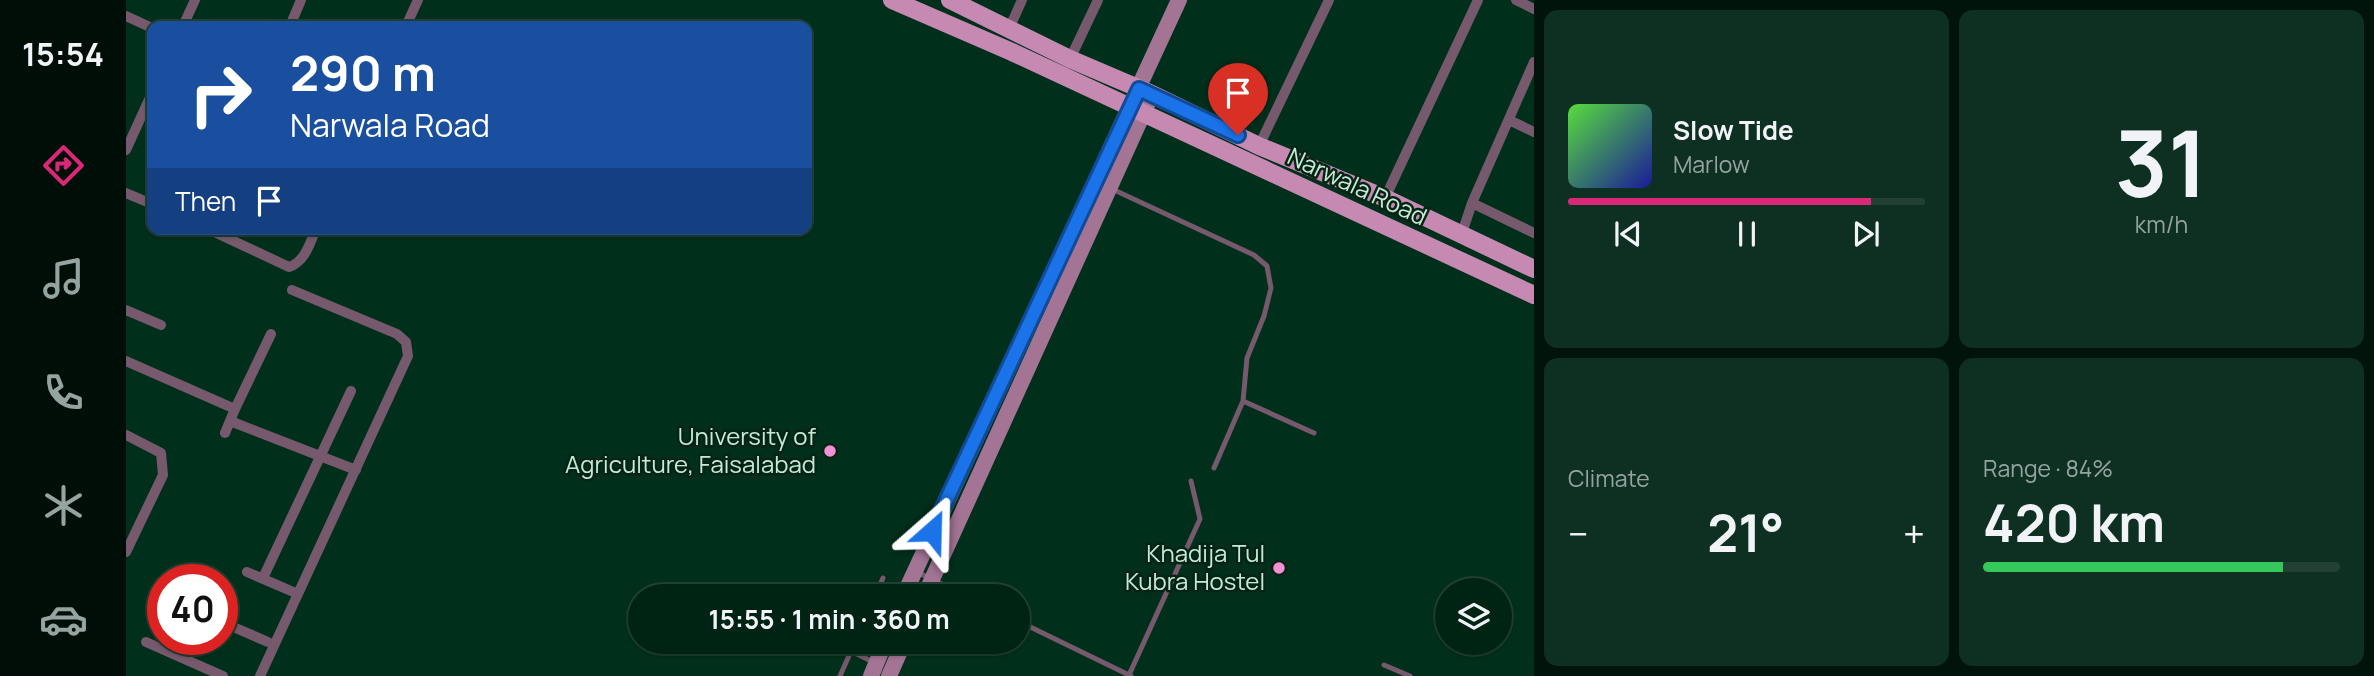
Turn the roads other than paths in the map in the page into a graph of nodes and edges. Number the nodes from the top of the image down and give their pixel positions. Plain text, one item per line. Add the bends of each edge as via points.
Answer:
1 (195, 0) edge
2 (301, 0) edge
3 (418, 0) edge
4 (892, 0) edge
5 (950, 0) edge
6 (1022, 0) edge
7 (1098, 0) edge
8 (1179, 0) edge
9 (1329, 0) edge
10 (1478, 0) edge
11 (1516, 0) edge
12 (1534, 9) edge
13 (126, 16) edge
14 (185, 21) edge
15 (292, 21) edge
16 (408, 21) edge
17 (147, 26) edge
18 (1009, 29) junction
19 (1070, 59) junction
20 (1534, 62) edge
21 (1145, 91) junction
22 (147, 104) edge
23 (1137, 111) junction
24 (1509, 120) junction
25 (1534, 132) edge
26 (1259, 146) junction
27 (126, 150) edge
28 (1110, 188) junction
29 (126, 193) edge
30 (1385, 198) junction
31 (147, 202) edge
32 (1472, 203) junction
33 (1534, 233) edge
34 (221, 235) edge
35 (313, 235) edge
36 (1461, 236) junction
37 (1074, 246) junction
38 (1534, 269) edge
39 (292, 290) dead end
40 (1534, 295) edge
41 (126, 310) edge
42 (161, 326) dead end
43 (271, 334) dead end
44 (126, 361) edge
45 (351, 391) dead end
46 (1243, 401) junction
47 (235, 409) junction
48 (989, 409) junction
49 (1006, 416) junction
50 (230, 421) junction
51 (225, 433) dead end
52 (1314, 433) dead end
53 (126, 435) edge
54 (320, 456) junction
55 (1214, 468) dead end
56 (356, 470) junction
57 (1191, 481) dead end
58 (932, 531) junction
59 (950, 539) junction
60 (126, 552) edge
61 (914, 571) junction
62 (247, 572) dead end
63 (262, 578) junction
64 (883, 578) dead end
65 (932, 579) junction
66 (880, 584) edge
67 (908, 584) edge
68 (930, 584) edge
69 (942, 584) edge
70 (298, 594) junction
71 (1030, 627) edge
72 (238, 628) edge
73 (146, 642) dead end
74 (268, 642) dead end
75 (850, 654) edge
76 (854, 654) edge
77 (899, 654) edge
78 (1384, 665) dead end
79 (873, 670) edge
80 (223, 676) edge
81 (260, 676) edge
82 (840, 676) edge
83 (889, 676) edge
84 (1130, 676) edge
85 (1409, 676) edge

1 - 14 street
2 - 15 street
3 - 16 street
4 - 23 main road, Narwala Road
5 - 18 main road, Narwala Road
6 - 18 street
7 - 19 street
8 - 21 street
9 - 26 street
10 - 30 street
11 - 12 street
13 - 17 street
18 - 19 main road, Narwala Road
19 - 21 main road, Narwala Road
20 - 24 street
21 - 23 street
21 - 26 main road, Narwala Road
22 - 27 street
23 - 28 street
23 - 37 street
23 - 40 main road, Narwala Road
24 - 25 street
24 - 32 street
26 - 30 main road, Narwala Road
28 - 37 street
28 - 46 lane via 1254,255 1267,266 1271,288 1247,358
29 - 31 street
30 - 36 main road, Narwala Road
32 - 33 street
32 - 36 street
34 - 35 street via 289,267 306,252
36 - 38 main road, Narwala Road
37 - 48 street
37 - 49 street
39 - 56 street via 397,334 406,342 408,356
41 - 42 street
43 - 47 street
44 - 47 street
45 - 54 street
46 - 52 lane
46 - 55 lane
47 - 50 street
48 - 49 street
48 - 58 street
49 - 59 street
50 - 51 street
50 - 54 street
53 - 60 street via 161,453 163,475
54 - 56 street
54 - 63 street
56 - 70 street
57 - 84 lane via 1200,519
58 - 59 street
58 - 61 street
59 - 65 street
61 - 65 lane
61 - 67 street
62 - 63 street
63 - 70 street
64 - 66 lane
65 - 68 street
65 - 69 lane
70 - 81 street
71 - 84 lane
72 - 74 street
73 - 80 street
75 - 82 lane
76 - 79 lane
77 - 83 street
78 - 85 lane

